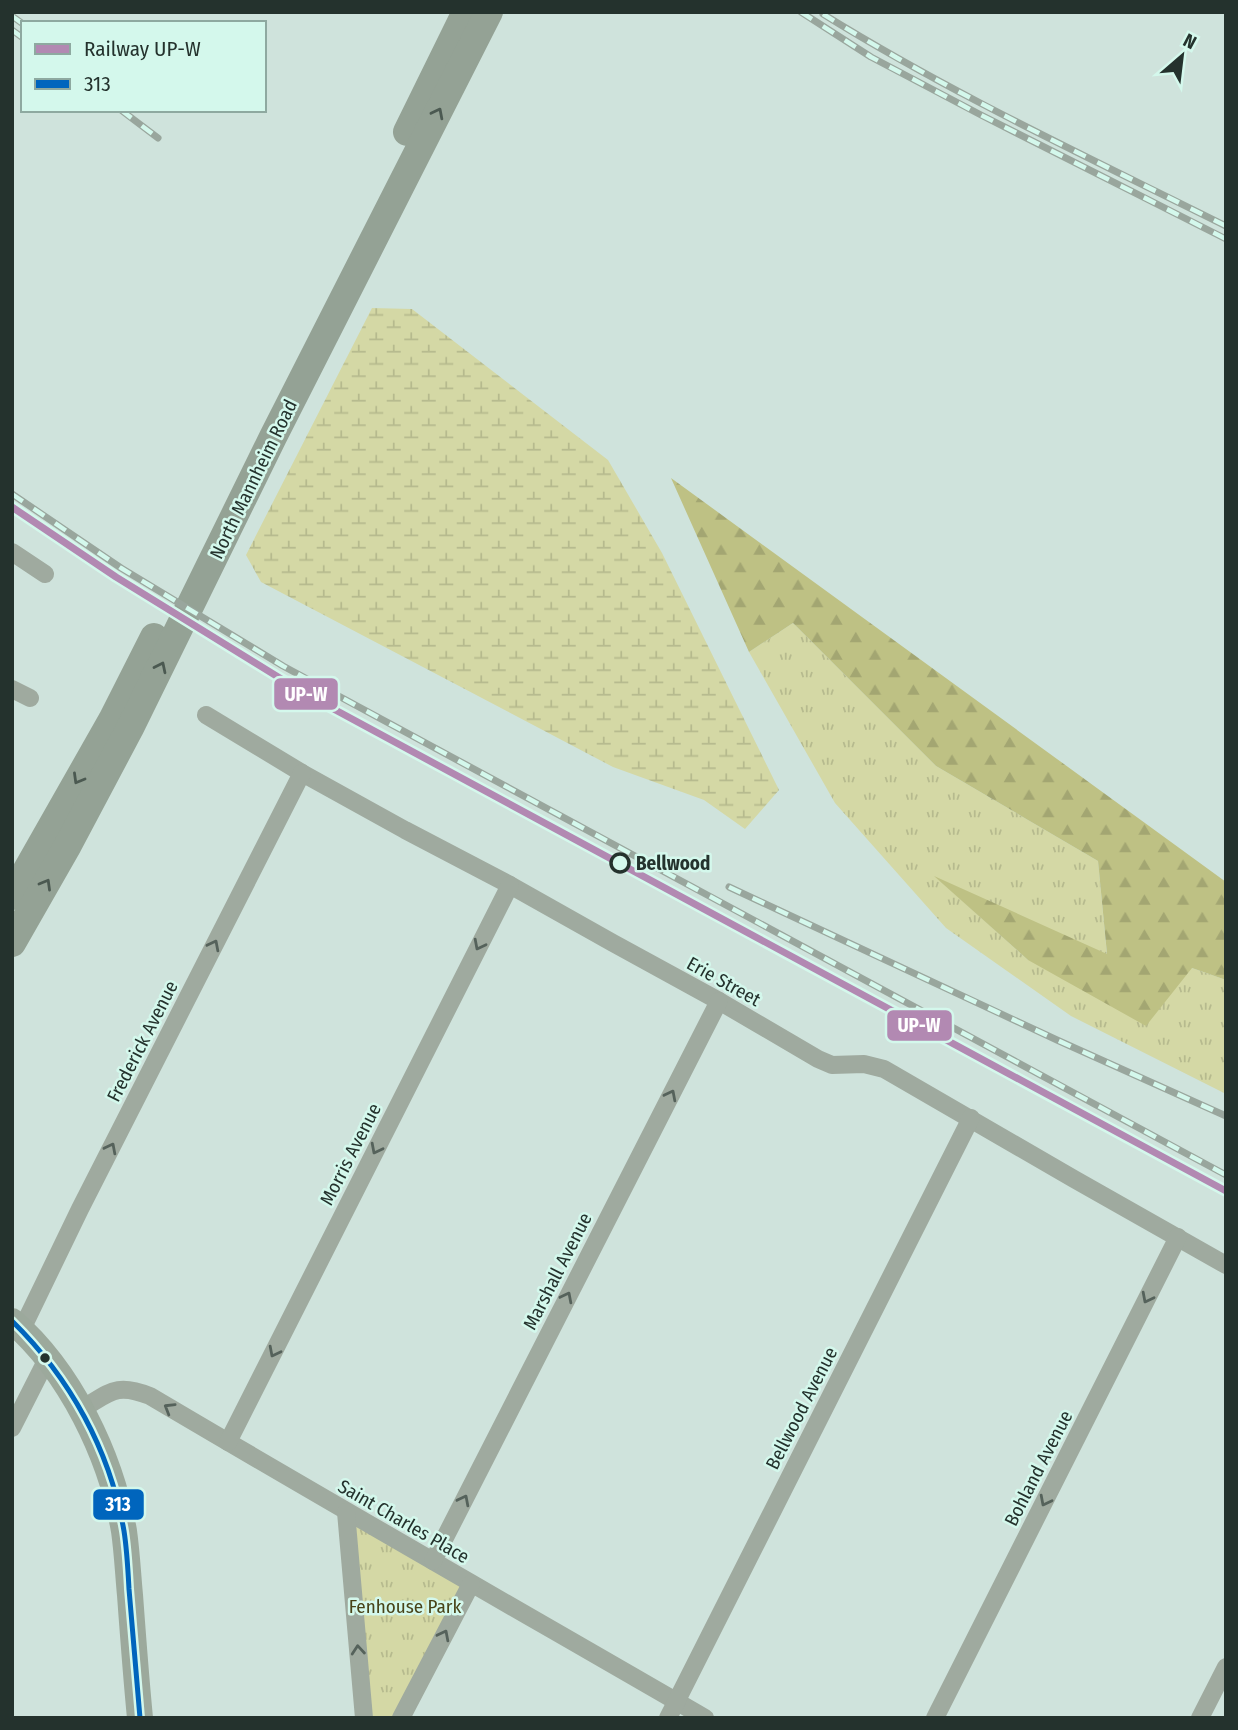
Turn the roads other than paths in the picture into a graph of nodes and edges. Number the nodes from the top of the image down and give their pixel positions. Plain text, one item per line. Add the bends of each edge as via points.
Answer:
1 (466, 12) edge
2 (489, 12) edge
3 (12, 552) edge
4 (45, 574) dead end
5 (12, 689) edge
6 (30, 698) dead end
7 (206, 715) dead end
8 (121, 724) junction
9 (302, 773) junction
10 (510, 885) junction
11 (12, 896) edge
12 (12, 943) edge
13 (719, 1001) junction
14 (971, 1118) junction
15 (1178, 1237) junction
16 (1226, 1265) edge
17 (17, 1325) edge
18 (47, 1359) junction
19 (80, 1410) junction
20 (12, 1428) edge
21 (228, 1442) junction
22 (345, 1512) junction
23 (433, 1561) junction
24 (471, 1584) junction
25 (1226, 1667) edge
26 (676, 1701) junction
27 (140, 1718) edge
28 (365, 1718) edge
29 (401, 1718) edge
30 (668, 1718) edge
31 (705, 1718) edge
32 (935, 1718) edge
33 (1200, 1718) edge

1 - 8 main road, North Mannheim Road
8 -> 2 main road, North Mannheim Road
3 - 4 street
5 - 6 street
7 - 9 street, Erie Street
8 -> 11 main road, North Mannheim Road
12 -> 8 main road, North Mannheim Road via 68,845
9 - 10 street, Erie Street
17 -> 9 street, Frederick Avenue
10 - 13 street, Erie Street
10 -> 21 street, Morris Avenue
13 - 14 street, Erie Street via 818,1059 832,1065 884,1069
23 -> 13 street, Marshall Avenue
14 - 15 street, Erie Street
14 - 26 street, Bellwood Avenue
15 - 16 street, Erie Street
15 -> 32 street, Bohland Avenue
17 - 18 main road
18 - 19 main road
18 - 20 street
21 -> 19 street, Saint Charles Place via 130,1389 113,1391
19 - 27 main road via 108,1472 123,1527
21 - 22 street, Saint Charles Place
22 - 23 street, Saint Charles Place
28 -> 22 street
23 - 24 street, Saint Charles Place
24 - 26 street, Saint Charles Place
29 -> 24 street
25 - 33 street
26 - 30 street, Bellwood Avenue
26 - 31 street, Saint Charles Place

